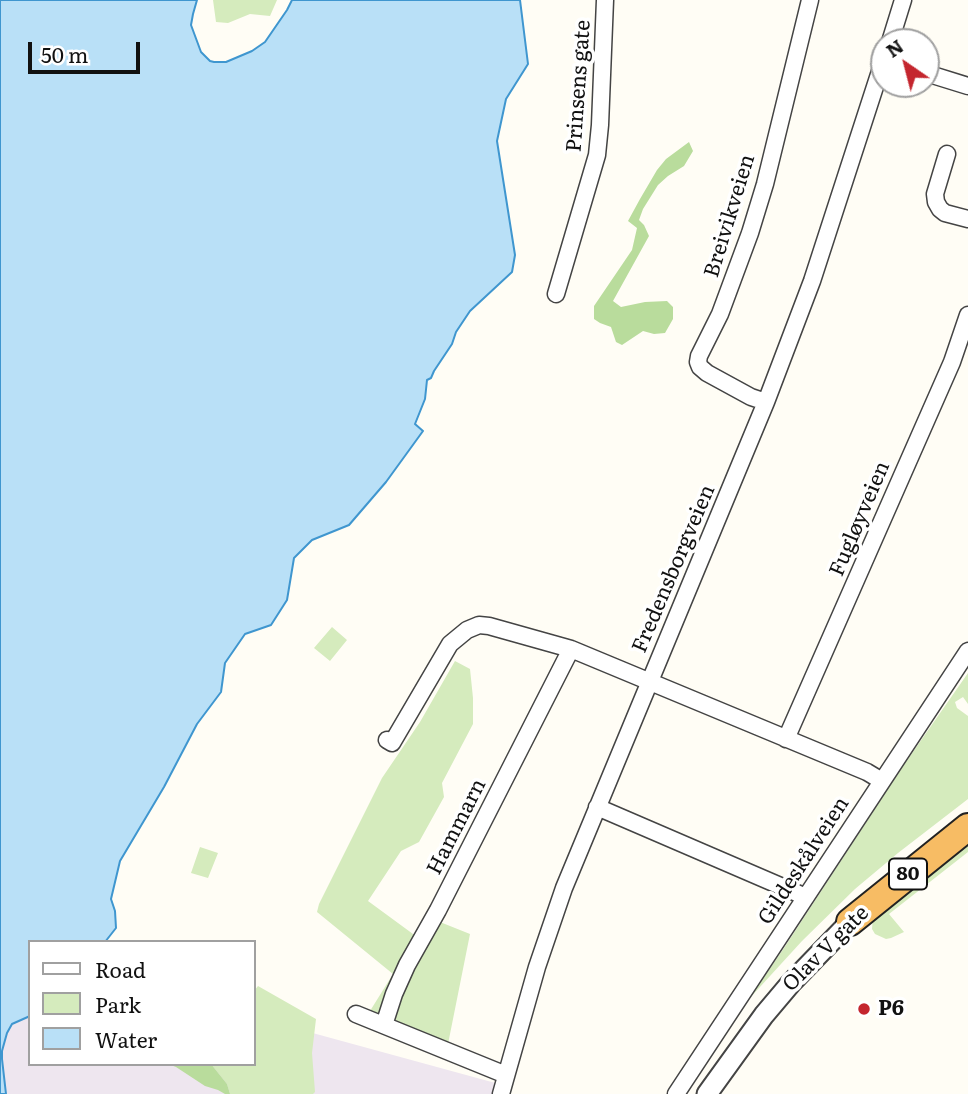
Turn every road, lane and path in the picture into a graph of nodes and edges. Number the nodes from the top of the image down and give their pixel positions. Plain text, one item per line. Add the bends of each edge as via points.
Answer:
1 (605, 0) edge
2 (810, 0) edge
3 (903, 0) edge
4 (894, 28) edge
5 (940, 77) edge
6 (968, 86) edge
7 (872, 98) edge
8 (947, 154) dead end
9 (968, 219) edge
10 (556, 294) dead end
11 (968, 315) edge
12 (964, 343) edge
13 (766, 402) junction
14 (571, 649) junction
15 (968, 651) edge
16 (649, 682) junction
17 (786, 739) junction
18 (387, 740) dead end
19 (882, 781) junction
20 (597, 807) junction
21 (968, 827) edge
22 (806, 897) junction
23 (850, 922) joint
24 (356, 1014) dead end
25 (384, 1026) junction
26 (506, 1075) junction
27 (501, 1094) edge
28 (677, 1094) edge
29 (707, 1094) edge

1 - 10 street, Prinsens gate via 597,155
2 - 13 street, Breivikveien via 750,233 698,362 708,373
3 - 4 street
5 - 6 street
7 - 13 street, Fredensborgveien via 812,281
8 - 9 street via 936,202 945,213
11 - 12 street, Fugløyveien
12 - 17 street, Fugløyveien
13 - 16 street, Fredensborgveien
14 - 16 street
14 - 18 street via 489,626 467,630 450,644 392,743
14 - 25 street, Hammarn via 407,965
15 - 19 street, Gildeskålveien
16 - 17 street
16 - 20 street, Fredensborgveien
17 - 19 street
19 - 22 street, Gildeskålveien
20 - 22 street
20 - 26 street, Fredensborgveien via 537,967
21 - 23 highway, Olav V gate / 80
22 - 28 street, Gildeskålveien
23 - 29 street, Olav V gate via 764,1015
24 - 25 street
25 - 26 street
26 - 27 street, Fredensborgveien

